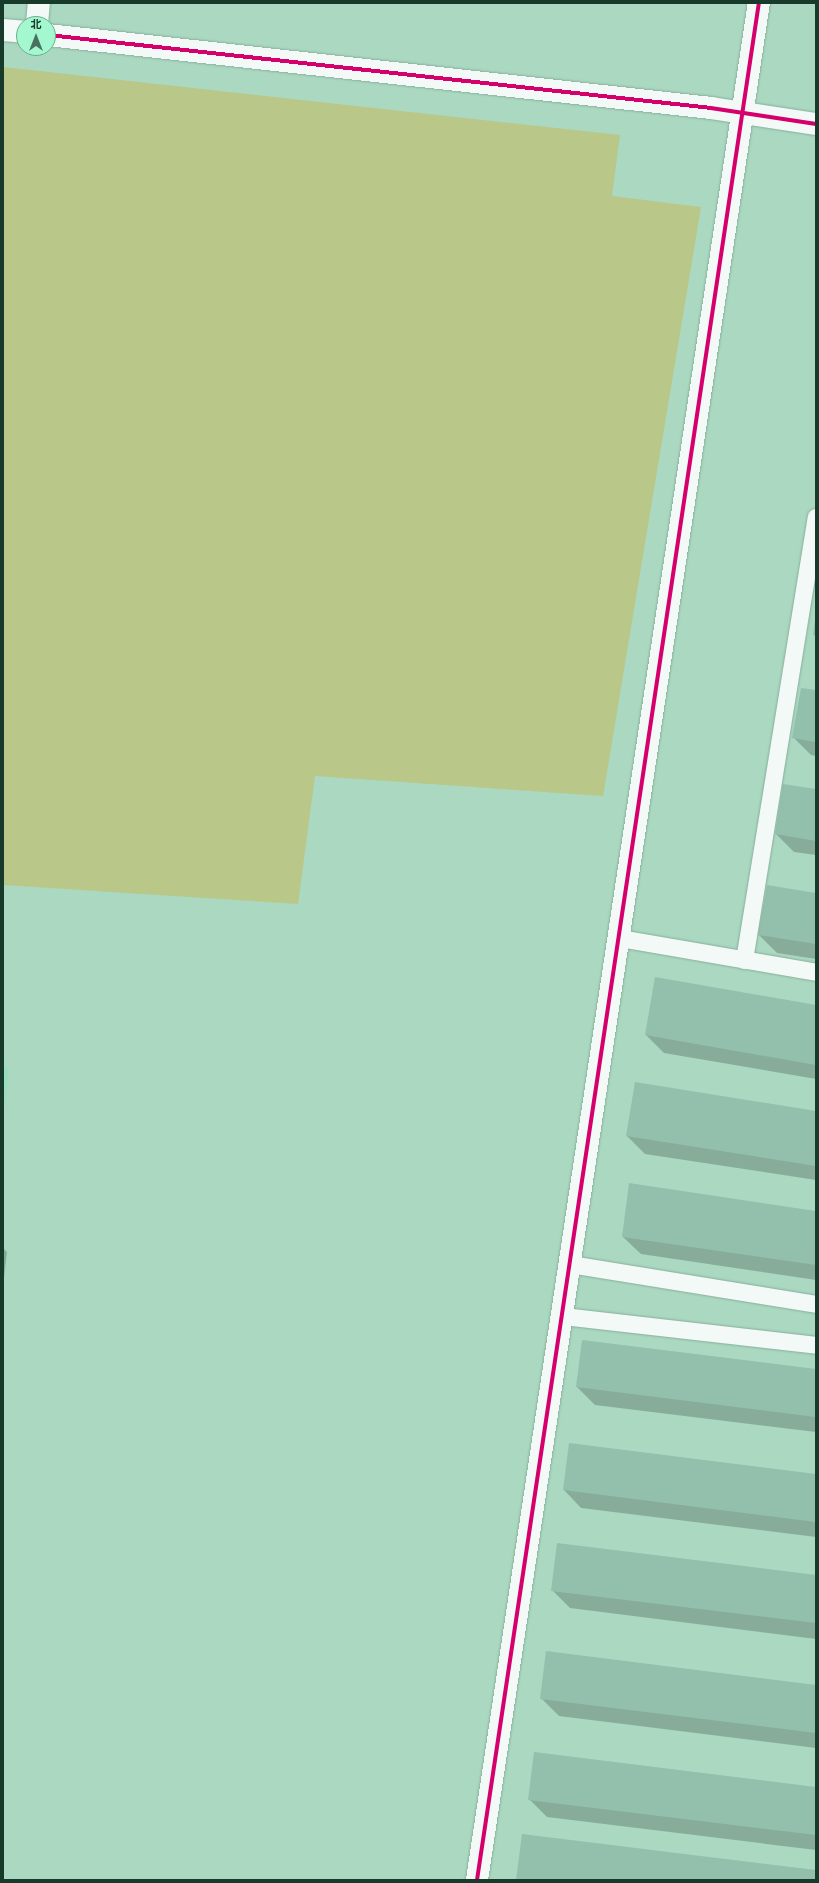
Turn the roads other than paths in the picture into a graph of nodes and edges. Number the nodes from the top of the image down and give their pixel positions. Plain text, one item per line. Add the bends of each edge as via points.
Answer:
1 (38, 3) edge
2 (759, 3) edge
3 (37, 16) edge
4 (3, 30) edge
5 (16, 31) edge
6 (56, 36) edge
7 (744, 113) junction
8 (816, 124) edge
9 (816, 517) edge
10 (620, 938) junction
11 (744, 960) junction
12 (816, 972) edge
13 (570, 1264) junction
14 (816, 1304) edge
15 (562, 1316) junction
16 (816, 1345) edge
17 (477, 1880) edge

1 - 3 street
2 - 7 street
4 - 5 street
6 - 7 street
7 - 8 street
7 - 10 street
9 - 11 lane
10 - 11 lane
10 - 13 street
11 - 12 lane
13 - 14 lane
13 - 15 street
15 - 16 lane
15 - 17 street

